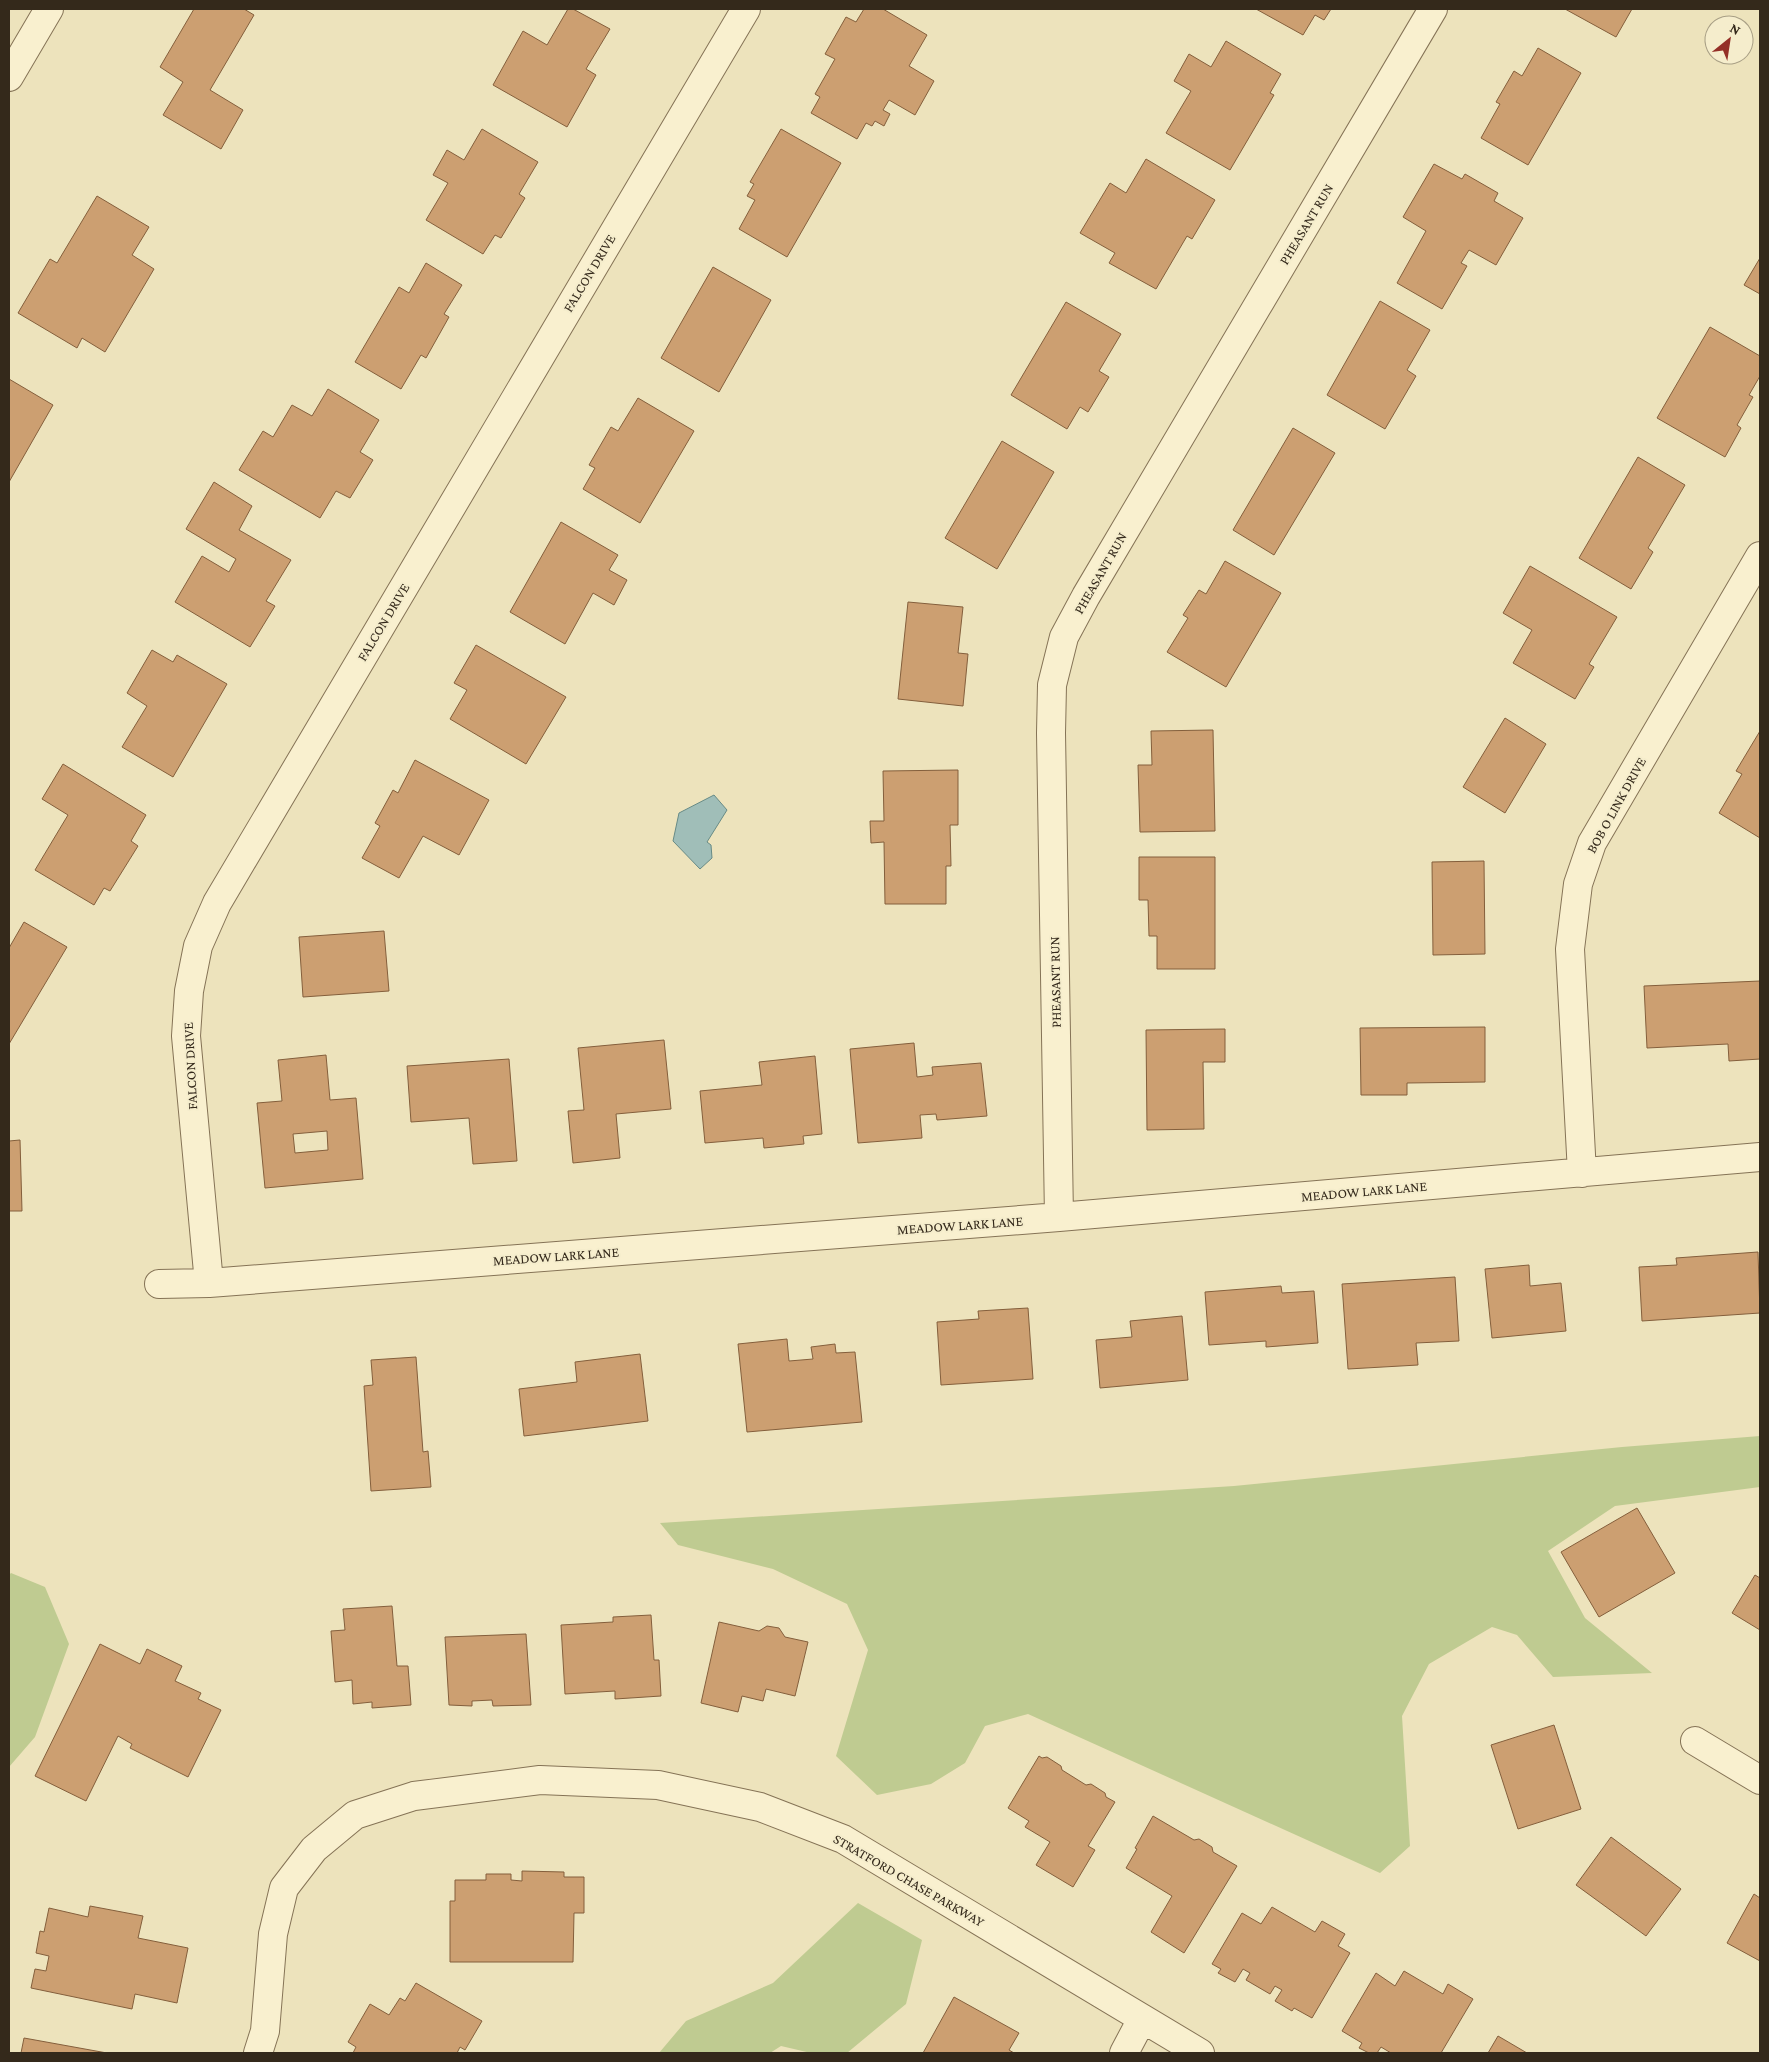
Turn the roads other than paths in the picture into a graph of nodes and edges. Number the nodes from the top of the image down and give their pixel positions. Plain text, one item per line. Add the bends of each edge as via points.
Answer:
1 (50, 9) edge
2 (746, 9) edge
3 (1433, 9) edge
4 (9, 77) edge
5 (1760, 556) edge
6 (1760, 1157) edge
7 (1582, 1173) junction
8 (1059, 1217) junction
9 (209, 1283) junction
10 (159, 1284) dead end
11 (1695, 1741) dead end
12 (1760, 1780) edge
13 (1142, 2019) junction
14 (258, 2053) edge
15 (1124, 2053) edge
16 (1200, 2053) edge

1 - 4 street
2 - 9 street, FALCON DRIVE via 217,903 198,946 189,991 186,1036
3 - 8 street, PHEASANT RUN via 1064,638 1052,685 1051,733
5 - 7 street, BOB O LINK DRIVE via 1592,843 1578,884 1570,949
6 - 7 street, MEADOW LARK LANE
7 - 8 street, MEADOW LARK LANE
8 - 9 street, MEADOW LARK LANE
9 - 10 street, MEADOW LARK LANE
11 - 12 street
13 - 14 street, STRATFORD CHASE PARKWAY via 843,1839 760,1807 658,1784 540,1780 414,1796 355,1815 314,1849 284,1888 273,1934 265,2031
13 - 15 street
13 - 16 street, STRATFORD CHASE PARKWAY

